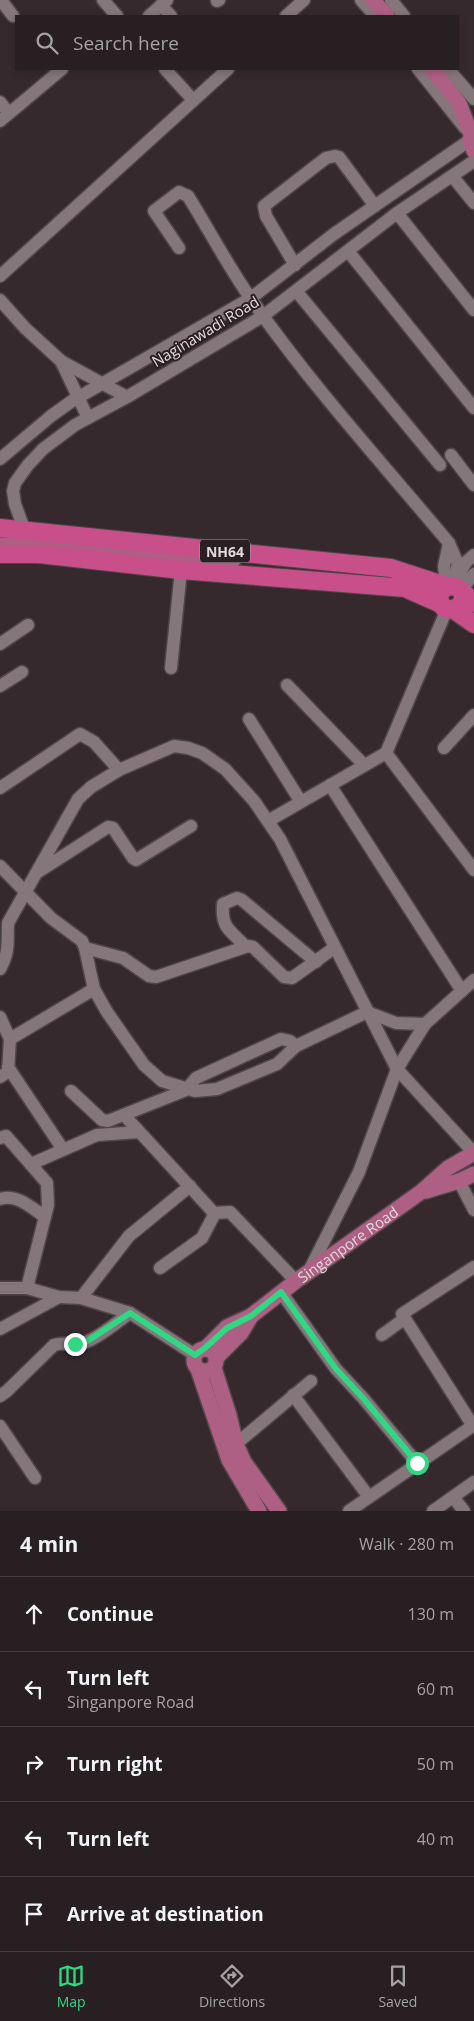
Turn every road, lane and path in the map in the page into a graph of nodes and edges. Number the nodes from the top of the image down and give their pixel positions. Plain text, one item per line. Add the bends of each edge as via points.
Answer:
1 (1, 0) edge
2 (103, 0) edge
3 (304, 0) edge
4 (361, 0) edge
5 (373, 0) edge
6 (390, 0) edge
7 (164, 3) edge
8 (116, 15) edge
9 (150, 15) edge
10 (171, 15) edge
11 (287, 15) edge
12 (374, 15) edge
13 (386, 15) edge
14 (403, 15) edge
15 (13, 16) dead end
16 (58, 70) edge
17 (166, 70) edge
18 (225, 70) edge
19 (419, 70) edge
20 (433, 70) edge
21 (449, 70) edge
22 (448, 86) junction
23 (474, 99) edge
24 (193, 100) junction
25 (0, 102) edge
26 (474, 108) edge
27 (5, 117) edge
28 (472, 138) edge
29 (474, 161) edge
30 (453, 177) junction
31 (474, 202) edge
32 (375, 206) junction
33 (397, 213) junction
34 (179, 248) dead end
35 (348, 251) junction
36 (295, 265) junction
37 (0, 276) edge
38 (297, 292) junction
39 (250, 298) junction
40 (0, 300) edge
41 (474, 310) edge
42 (263, 316) junction
43 (61, 361) junction
44 (103, 384) junction
45 (127, 397) junction
46 (78, 398) junction
47 (474, 408) edge
48 (88, 418) junction
49 (451, 455) dead end
50 (0, 459) edge
51 (440, 465) dead end
52 (474, 486) edge
53 (0, 528) edge
54 (29, 543) junction
55 (0, 544) edge
56 (0, 554) edge
57 (474, 555) edge
58 (181, 570) junction
59 (474, 574) edge
60 (409, 582) junction
61 (459, 592) edge
62 (447, 608) junction
63 (28, 624) dead end
64 (474, 624) edge
65 (0, 644) edge
66 (170, 668) dead end
67 (22, 672) dead end
68 (0, 686) edge
69 (287, 686) dead end
70 (474, 715) edge
71 (249, 720) dead end
72 (444, 748) dead end
73 (386, 753) junction
74 (364, 766) junction
75 (119, 770) junction
76 (330, 785) junction
77 (0, 788) edge
78 (301, 802) junction
79 (268, 821) junction
80 (191, 826) dead end
81 (0, 866) edge
82 (474, 870) edge
83 (37, 873) junction
84 (25, 893) junction
85 (245, 946) junction
86 (86, 948) junction
87 (334, 948) junction
88 (316, 962) junction
89 (0, 969) edge
90 (474, 980) edge
91 (94, 989) junction
92 (462, 990) junction
93 (368, 1012) junction
94 (0, 1017) edge
95 (425, 1024) junction
96 (10, 1039) junction
97 (296, 1046) junction
98 (397, 1069) junction
99 (4, 1072) edge
100 (186, 1090) junction
101 (71, 1091) dead end
102 (124, 1115) junction
103 (139, 1132) junction
104 (0, 1138) edge
105 (60, 1145) dead end
106 (474, 1153) edge
107 (31, 1164) junction
108 (474, 1174) edge
109 (460, 1181) junction
110 (190, 1186) junction
111 (421, 1192) junction
112 (0, 1199) edge
113 (474, 1210) edge
114 (215, 1213) junction
115 (45, 1217) junction
116 (474, 1267) edge
117 (160, 1268) dead end
118 (309, 1272) junction
119 (296, 1281) junction
120 (0, 1288) edge
121 (27, 1288) junction
122 (281, 1292) junction
123 (59, 1297) junction
124 (81, 1298) junction
125 (130, 1313) junction
126 (404, 1319) junction
127 (0, 1328) edge
128 (382, 1335) dead end
129 (206, 1359) junction
130 (311, 1381) dead end
131 (293, 1395) junction
132 (0, 1396) edge
133 (0, 1426) edge
134 (473, 1426) edge
135 (236, 1444) junction
136 (417, 1463) junction
137 (35, 1478) dead end
138 (474, 1482) edge
139 (453, 1496) junction
140 (369, 1497) junction
141 (259, 1511) edge
142 (279, 1511) edge
143 (349, 1511) edge
144 (432, 1511) edge
145 (464, 1511) edge

1 - 15 street
2 - 8 street
3 - 11 street
4 - 12 street
5 - 13 main road
6 - 14 street
7 - 9 street
7 - 10 street
16 - 27 street
17 - 24 street
18 - 24 street
19 - 28 street
20 - 22 main road
21 - 23 street
22 - 26 main road
22 - 28 main road via 459,103
24 - 37 street
25 - 27 street
28 - 32 street, Naginawadi Road
29 - 30 street, Naginawadi Road
30 - 31 street
30 - 33 street, Naginawadi Road
32 - 36 street, Naginawadi Road
32 - 36 street via 339,157 326,158 264,206 266,216
33 - 35 street, Naginawadi Road
33 - 41 street
34 - 39 street via 154,211 178,192 188,196
35 - 38 street, Naginawadi Road
35 - 47 street
36 - 39 street, Naginawadi Road
38 - 42 street, Naginawadi Road
38 - 51 street
39 - 42 street
39 - 44 street, Naginawadi Road
40 - 43 street
42 - 45 street, Naginawadi Road
42 - 61 street via 341,416 449,543 444,566
43 - 44 street
43 - 46 street
44 - 45 street
44 - 46 street, Naginawadi Road
45 - 48 street, Naginawadi Road
46 - 48 street
46 - 50 street, Naginawadi Road via 50,416
48 - 54 street, Naginawadi Road via 43,448 15,483 15,504
49 - 52 street
53 - 54 highway, NH64
54 - 55 main road
54 - 56 highway, NH64
54 - 58 highway, NH64
54 - 60 main road via 210,562 220,558 382,574
54 - 60 highway, NH64 via 391,568
57 - 61 street via 466,562
58 - 60 highway, NH64
58 - 66 street
59 - 61 street
60 - 61 highway, NH64
60 - 62 highway, NH64
61 - 62 highway via 463,602
62 - 64 highway, NH64
62 - 73 street
63 - 65 street
67 - 68 street
69 - 74 street
70 - 72 street
71 - 78 street
73 - 74 street
73 - 82 street
74 - 76 street
75 - 77 street via 94,742 80,734
75 - 79 street via 174,746 188,748 202,753 225,769
75 - 83 street via 78,799
76 - 78 street
76 - 92 street
78 - 79 street
79 - 87 street
80 - 83 street via 136,860 113,828 108,827
81 - 84 street
83 - 84 street
84 - 86 street
84 - 89 street via 8,923 9,947
85 - 86 street via 156,977 149,976 123,958
85 - 88 street via 253,948 288,978
85 - 88 street via 227,928 222,916 223,904 237,898
86 - 91 street
87 - 88 street
87 - 93 street
90 - 92 street
91 - 96 street
91 - 100 street via 144,1065 162,1081
92 - 95 street
93 - 95 street via 396,1023
93 - 97 street
93 - 98 street
94 - 96 street
95 - 98 street
96 - 99 street
97 - 100 street via 277,1064 217,1089 206,1092
97 - 100 street via 281,1039 196,1078
98 - 106 street
98 - 118 street via 359,1172
99 - 105 street
100 - 102 street
101 - 102 street via 104,1121
102 - 103 street
103 - 107 street via 97,1135
103 - 110 street
104 - 107 street via 6,1136
106 - 111 main road, Singanpore Road via 448,1168
107 - 115 street via 47,1183
108 - 109 main road, Singanpore Road
109 - 111 main road, Singanpore Road
109 - 113 street
110 - 114 street
110 - 124 street via 129,1236
111 - 118 main road, Singanpore Road
112 - 115 street via 14,1198
114 - 117 street via 202,1238
114 - 119 street via 230,1212
115 - 121 street
116 - 126 street via 404,1312
118 - 119 main road, Singanpore Road
119 - 122 main road, Singanpore Road
120 - 121 street
121 - 123 street
122 - 129 main road, Singanpore Road via 251,1316 241,1333
122 - 136 street via 336,1369
123 - 124 street
123 - 127 street
124 - 125 street
125 - 129 street
125 - 132 street via 86,1342 61,1342 54,1346
126 - 128 street
126 - 134 street
129 - 135 main road via 229,1415
129 - 141 main road via 229,1460
130 - 131 street
131 - 135 street
131 - 140 street
133 - 137 street
134 - 136 street
135 - 142 main road via 244,1462
136 - 140 street
138 - 139 street
139 - 144 street
139 - 145 street
140 - 143 street

